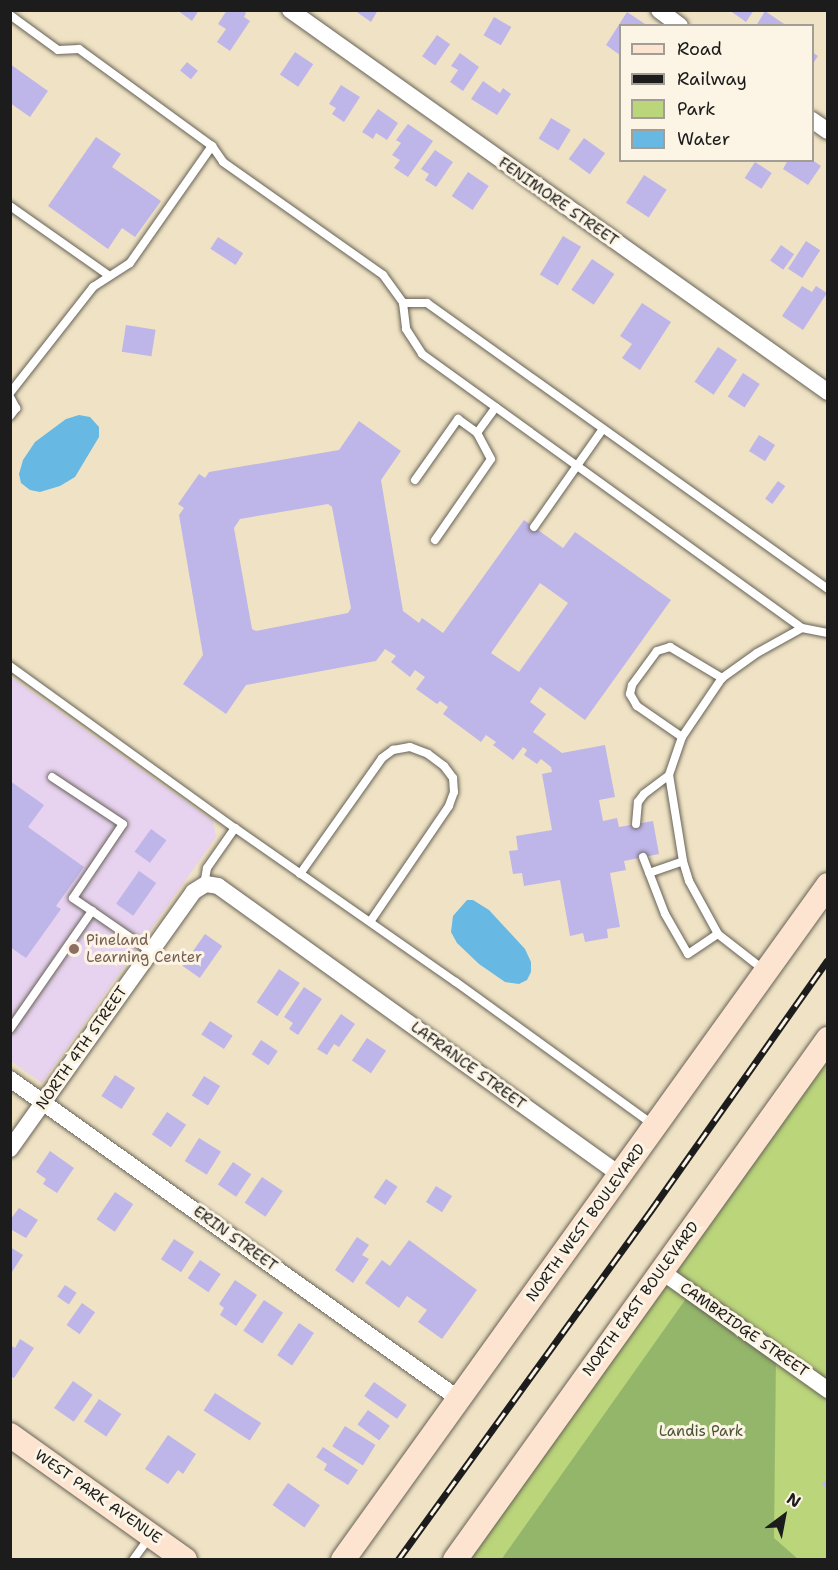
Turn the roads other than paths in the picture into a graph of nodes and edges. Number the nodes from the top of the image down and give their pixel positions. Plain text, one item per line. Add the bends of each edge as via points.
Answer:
1 (290, 10) edge
2 (659, 10) edge
3 (10, 15) edge
4 (677, 24) edge
5 (814, 121) edge
6 (828, 131) edge
7 (212, 146) junction
8 (10, 207) edge
9 (108, 275) junction
10 (403, 303) junction
11 (828, 392) edge
12 (10, 395) edge
13 (496, 408) junction
14 (10, 416) edge
15 (603, 429) junction
16 (477, 433) junction
17 (577, 466) junction
18 (415, 480) dead end
19 (534, 527) dead end
20 (435, 540) dead end
21 (828, 589) edge
22 (802, 628) junction
23 (828, 633) edge
24 (10, 666) edge
25 (722, 678) junction
26 (682, 737) junction
27 (669, 775) junction
28 (52, 777) dead end
29 (636, 824) dead end
30 (235, 828) junction
31 (643, 857) dead end
32 (683, 861) junction
33 (649, 873) junction
34 (300, 874) junction
35 (204, 885) junction
36 (828, 885) edge
37 (92, 911) junction
38 (370, 922) junction
39 (718, 934) junction
40 (150, 951) junction
41 (766, 972) junction
42 (10, 1029) edge
43 (828, 1039) edge
44 (10, 1079) edge
45 (43, 1102) junction
46 (655, 1126) junction
47 (10, 1149) edge
48 (620, 1174) junction
49 (661, 1271) junction
50 (828, 1390) edge
51 (459, 1399) junction
52 (10, 1435) edge
53 (151, 1535) junction
54 (133, 1560) edge
55 (185, 1560) edge
56 (343, 1560) edge
57 (455, 1560) edge

1 - 11 street, FENIMORE STREET
2 - 4 street
3 - 7 lane via 58,50 79,49
5 - 6 street
7 - 9 lane via 130,263
7 - 10 lane via 223,162 383,274
8 - 9 lane
9 - 12 lane via 93,287
10 - 13 lane via 406,329 418,350
10 - 15 lane via 427,303
12 - 14 lane via 16,408
13 - 16 lane
13 - 17 lane
15 - 17 lane
15 - 21 lane
16 - 18 lane via 458,419
16 - 20 lane via 491,459
17 - 19 lane
17 - 22 lane
22 - 23 lane
22 - 25 lane
24 - 30 lane
25 - 26 lane
25 - 26 lane via 670,647 657,651 632,685 630,694 636,706
26 - 27 lane
27 - 29 lane via 638,802
27 - 32 lane
28 - 37 lane via 123,824 73,898
30 - 34 lane
30 - 35 lane via 207,868
31 - 33 lane
32 - 33 lane
32 - 39 lane via 689,881
33 - 39 lane via 665,914 688,954
34 - 38 lane
34 - 38 lane via 382,758 393,750 410,747 428,754 453,778 454,792 449,806
35 - 40 street, NORTH 4TH STREET via 193,892
35 - 48 street, LAFRANCE STREET via 218,886
36 - 41 main road, NORTH WEST BOULEVARD
37 - 40 lane
37 - 42 lane
38 - 46 lane
39 - 41 lane
40 - 45 street, NORTH 4TH STREET
41 - 46 main road, NORTH WEST BOULEVARD
43 - 49 main road, NORTH EAST BOULEVARD
44 - 45 street, ERIN STREET
45 - 47 street, NORTH 4TH STREET
45 - 51 street, ERIN STREET
46 - 48 main road, NORTH WEST BOULEVARD
48 - 51 main road, NORTH WEST BOULEVARD
49 - 50 street, CAMBRIDGE STREET
49 - 57 main road, NORTH EAST BOULEVARD
51 - 56 main road, NORTH WEST BOULEVARD
52 - 53 main road, WEST PARK AVENUE
53 - 54 lane
53 - 55 main road, WEST PARK AVENUE

